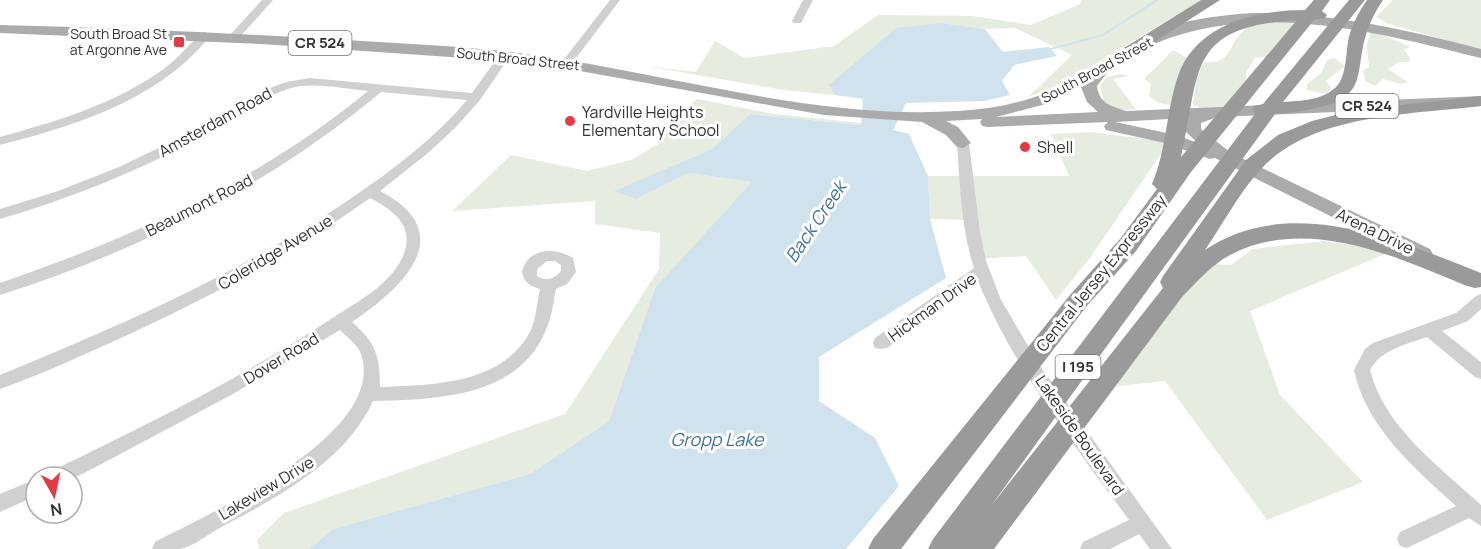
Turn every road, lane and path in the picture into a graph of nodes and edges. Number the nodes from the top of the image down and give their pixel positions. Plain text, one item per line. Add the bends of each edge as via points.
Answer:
1 (268, 0) edge
2 (615, 0) edge
3 (808, 0) edge
4 (1212, 0) edge
5 (1363, 3) edge
6 (1323, 8) edge
7 (797, 21) dead end
8 (0, 22) edge
9 (0, 29) edge
10 (111, 31) junction
11 (205, 35) junction
12 (234, 37) junction
13 (1125, 53) junction
14 (504, 56) junction
15 (1481, 56) edge
16 (566, 64) junction
17 (1106, 64) junction
18 (379, 88) junction
19 (476, 97) junction
20 (1481, 101) edge
21 (1253, 111) junction
22 (1222, 112) junction
23 (1145, 116) junction
24 (919, 117) junction
25 (983, 122) junction
26 (1023, 122) junction
27 (0, 140) edge
28 (963, 143) junction
29 (1178, 165) junction
30 (1269, 178) junction
31 (1223, 188) junction
32 (370, 192) junction
33 (0, 214) edge
34 (982, 270) junction
35 (549, 285) dead end
36 (1479, 288) edge
37 (0, 289) edge
38 (340, 321) junction
39 (1429, 329) junction
40 (881, 343) dead end
41 (1130, 346) junction
42 (1481, 372) edge
43 (0, 382) edge
44 (369, 394) junction
45 (81, 465) edge
46 (24, 492) edge
47 (0, 503) edge
48 (1476, 512) edge
49 (1142, 523) junction
50 (1407, 538) dead end
51 (162, 549) edge
52 (883, 549) edge
53 (943, 549) edge
54 (976, 549) edge
55 (1090, 549) edge
56 (1162, 549) edge

1 - 12 street
2 - 16 street
3 - 7 street
4 - 13 highway
5 - 21 highway via 1352,80 1341,93 1316,103
5 - 31 highway, Central Jersey Expressway / I 195 via 1327,34 1289,82
6 - 13 main road, South Broad Street / CR 524 via 1232,15 1177,29
6 - 15 main road, South Broad Street / CR 524
6 - 29 highway, Central Jersey Expressway / I 195 via 1292,33
6 - 29 highway via 1238,25 1200,53 1185,86
8 - 10 main road, South Broad Street / CR 524
9 - 10 main road, South Broad Street / CR 524
10 - 11 main road, South Broad Street / CR 524
11 - 12 main road, South Broad Street / CR 524
11 - 27 street via 170,69 127,96
12 - 14 main road, South Broad Street / CR 524
13 - 17 main road, South Broad Street / CR 524
14 - 16 main road, South Broad Street / CR 524
14 - 19 street, Coleridge Avenue
16 - 24 main road, South Broad Street / CR 524 via 714,92
17 - 23 main road via 1091,81 1091,99 1108,111
17 - 24 main road, South Broad Street / CR 524 via 1055,95 1021,107
18 - 19 street, Amsterdam Road
18 - 33 street, Amsterdam Road via 310,82 279,87 196,135 130,167
18 - 37 street, Beaumont Road via 312,141 205,204 100,252
19 - 32 street, Coleridge Avenue via 441,134
20 - 21 main road, South Broad Street / CR 524
20 - 31 highway via 1363,114 1299,132 1265,153
21 - 22 main road, South Broad Street / CR 524
22 - 23 main road, South Broad Street / CR 524
22 - 30 main road via 1196,118 1193,131 1225,157
23 - 26 main road, South Broad Street / CR 524
24 - 25 main road, South Broad Street / CR 524
24 - 28 main road via 952,131
25 - 26 main road, South Broad Street / CR 524
25 - 28 main road via 964,133
26 - 30 main road via 1137,130
28 - 34 street, Lakeside Boulevard via 974,239
29 - 52 highway, Central Jersey Expressway / I 195 via 1128,245 1078,301
30 - 36 main road, Arena Drive
31 - 41 highway
31 - 53 highway, Central Jersey Expressway / I 195
32 - 38 street, Dover Road via 405,214 413,243 397,276
32 - 43 street, Coleridge Avenue via 295,241 205,292 109,338
34 - 40 street, Hickman Drive
34 - 49 street, Lakeside Boulevard via 1012,338
35 - 44 street via 533,342 500,372 445,390
36 - 39 street via 1462,317
36 - 41 highway via 1384,244 1364,239 1299,232 1260,236 1212,255 1173,291
38 - 44 street, Lakeview Drive via 371,356
38 - 45 street, Dover Road via 183,415
39 - 42 street
39 - 48 street via 1371,354 1362,370 1363,382 1386,425
41 - 54 highway via 1046,462
44 - 51 street, Lakeview Drive via 353,424 319,457
46 - 47 street
48 - 50 street
49 - 55 street
49 - 56 street, Lakeside Boulevard

